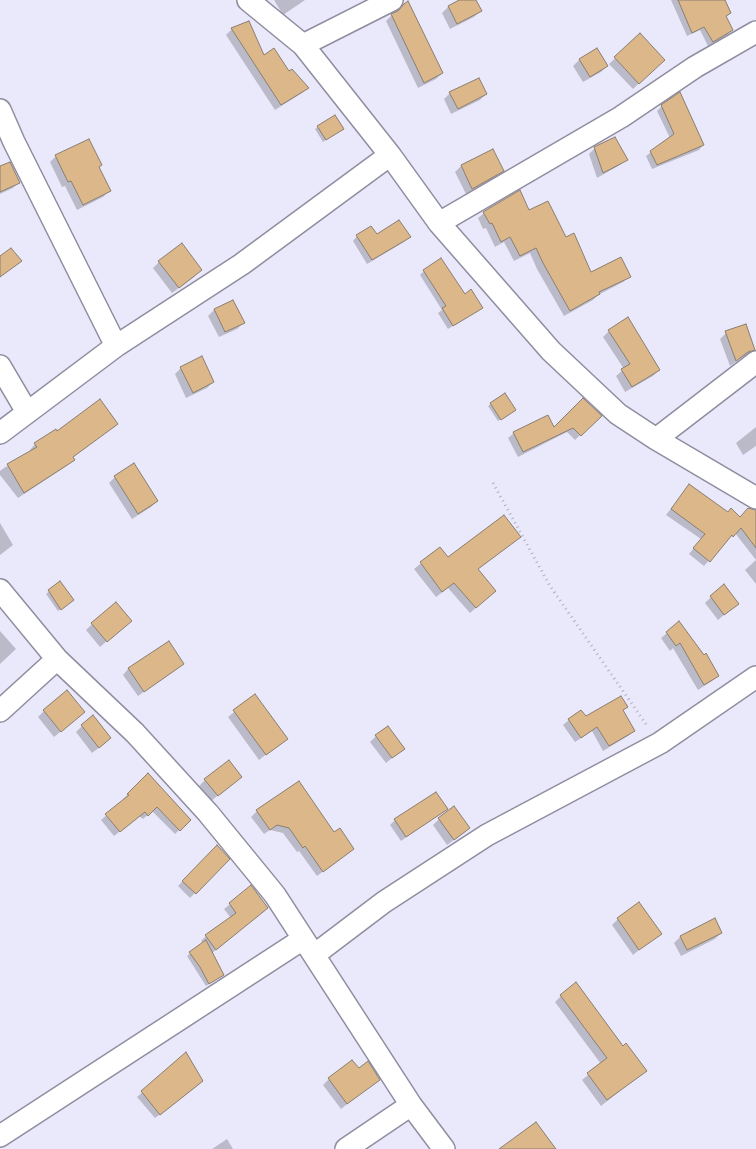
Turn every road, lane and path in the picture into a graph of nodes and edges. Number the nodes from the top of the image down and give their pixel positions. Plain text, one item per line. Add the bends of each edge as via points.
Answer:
1 (248, 0) edge
2 (392, 0) edge
3 (756, 32) edge
4 (303, 45) junction
5 (0, 110) edge
6 (390, 155) junction
7 (439, 223) junction
8 (116, 346) junction
9 (756, 362) edge
10 (0, 366) edge
11 (27, 412) junction
12 (0, 433) edge
13 (656, 439) junction
14 (492, 483) dead end
15 (756, 498) edge
16 (0, 590) edge
17 (58, 658) junction
18 (756, 678) edge
19 (0, 711) edge
20 (660, 743) junction
21 (308, 947) junction
22 (411, 1105) junction
23 (0, 1136) edge
24 (346, 1149) edge
25 (444, 1149) edge

1 - 4 street
2 - 4 street
3 - 7 street via 695,67 621,117
4 - 6 street
5 - 8 street
6 - 7 street
6 - 8 street via 242,264
7 - 13 street via 551,352 618,414
8 - 11 street
9 - 13 street
10 - 11 street
11 - 12 street
13 - 15 street
14 - 20 path via 550,586
16 - 17 street
17 - 19 street
17 - 21 street via 135,733 208,813 275,895
18 - 20 street
20 - 21 street via 487,835
21 - 22 street
21 - 23 street
22 - 24 street
22 - 25 street

